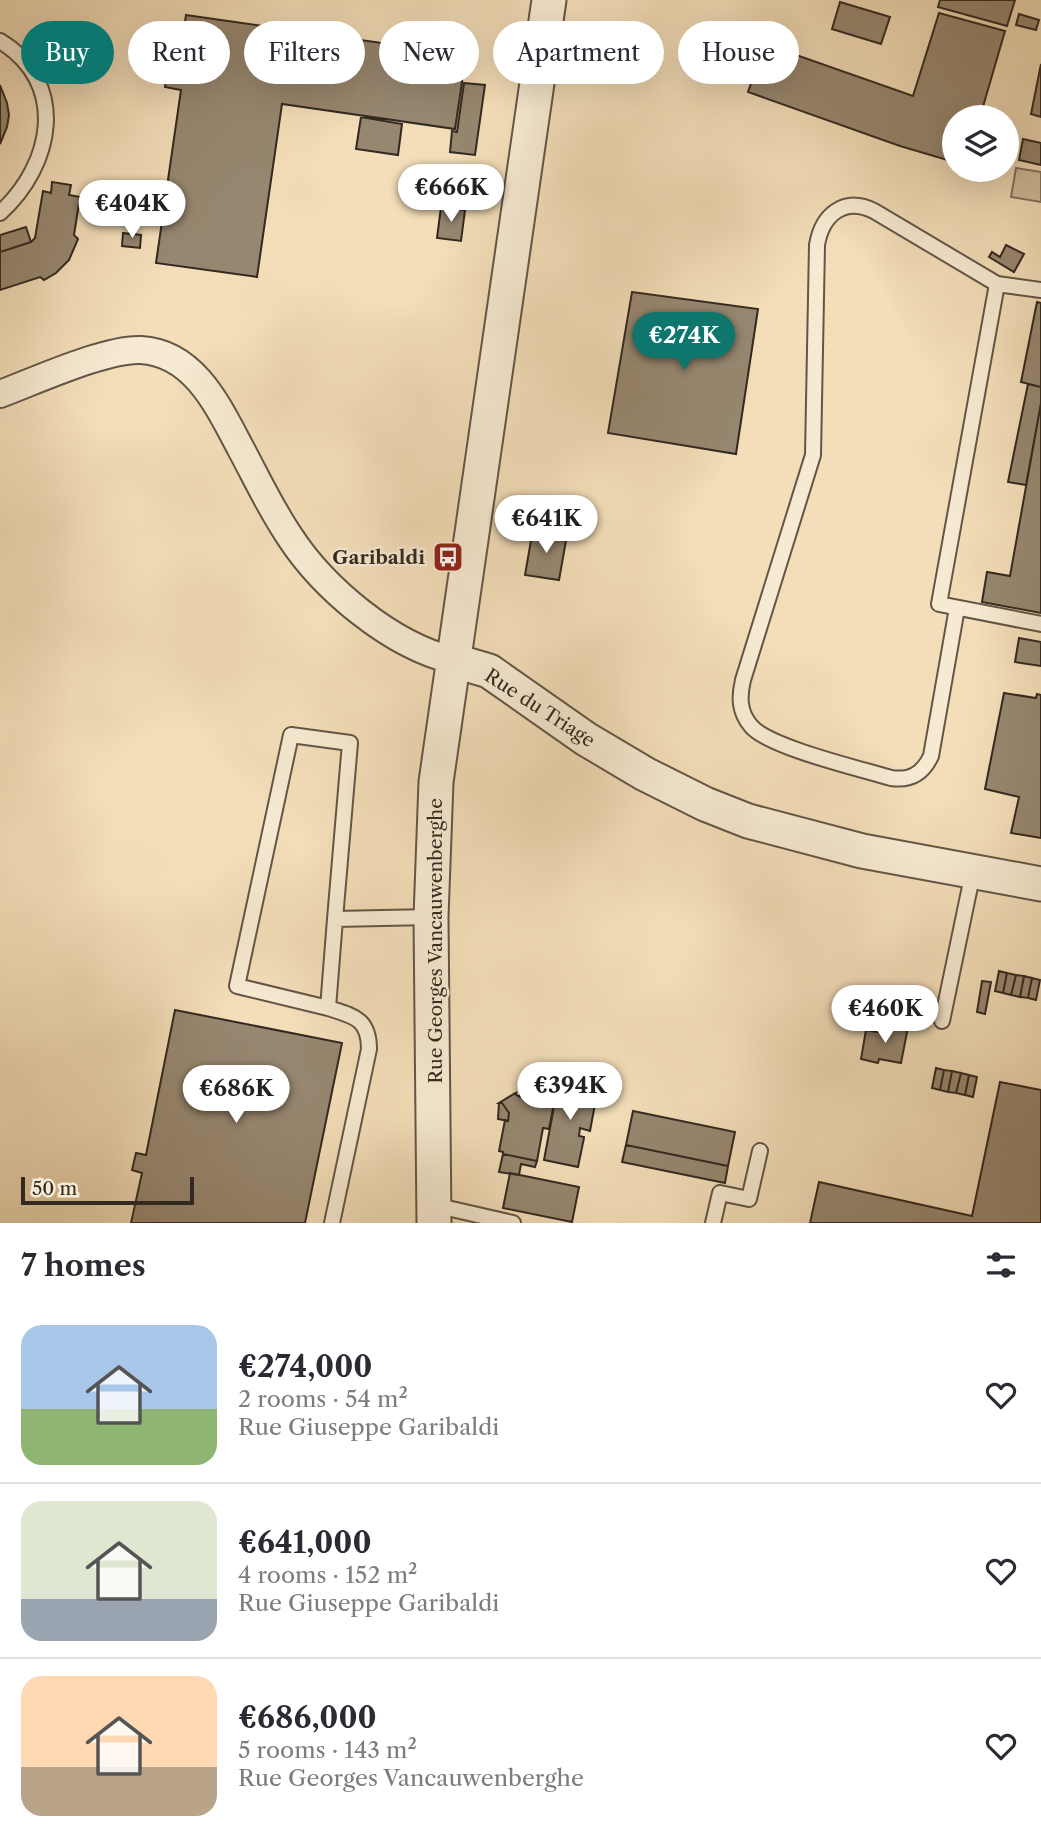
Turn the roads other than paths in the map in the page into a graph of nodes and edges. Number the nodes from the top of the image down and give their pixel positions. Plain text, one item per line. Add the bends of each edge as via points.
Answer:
1 (549, 0) edge
2 (0, 41) edge
3 (0, 213) edge
4 (997, 284) junction
5 (1041, 290) edge
6 (0, 394) edge
7 (957, 608) junction
8 (1041, 624) edge
9 (452, 660) junction
10 (973, 872) junction
11 (1041, 884) edge
12 (431, 917) junction
13 (335, 919) junction
14 (328, 1008) junction
15 (942, 1021) dead end
16 (760, 1151) dead end
17 (434, 1214) edge
18 (332, 1223) edge
19 (513, 1223) edge
20 (713, 1223) edge

1 - 9 street, Rue Georges Vancauwenberghe
2 - 3 lane via 21,58 35,78 45,104 47,129 29,177
4 - 5 lane
4 - 7 lane via 939,604
4 - 7 lane via 864,206 847,206 824,224 817,245 813,455 743,680 740,705 745,718 772,742 891,778 918,774 932,756
6 - 9 street, Rue du Triage via 129,350 153,352 178,362 200,380 218,404 274,512 314,568 382,627
7 - 8 lane
9 - 10 street, Rue du Triage via 489,671 624,762 724,811 818,841
9 - 12 street, Rue Georges Vancauwenberghe via 436,782
10 - 11 street, Rue du Triage
10 - 15 lane
12 - 13 lane
12 - 17 street, Rue Georges Vancauwenberghe
13 - 14 lane
13 - 14 lane via 351,743 291,735 237,986
14 - 18 lane via 362,1022 369,1039
16 - 20 lane via 750,1199 720,1192
17 - 19 lane

